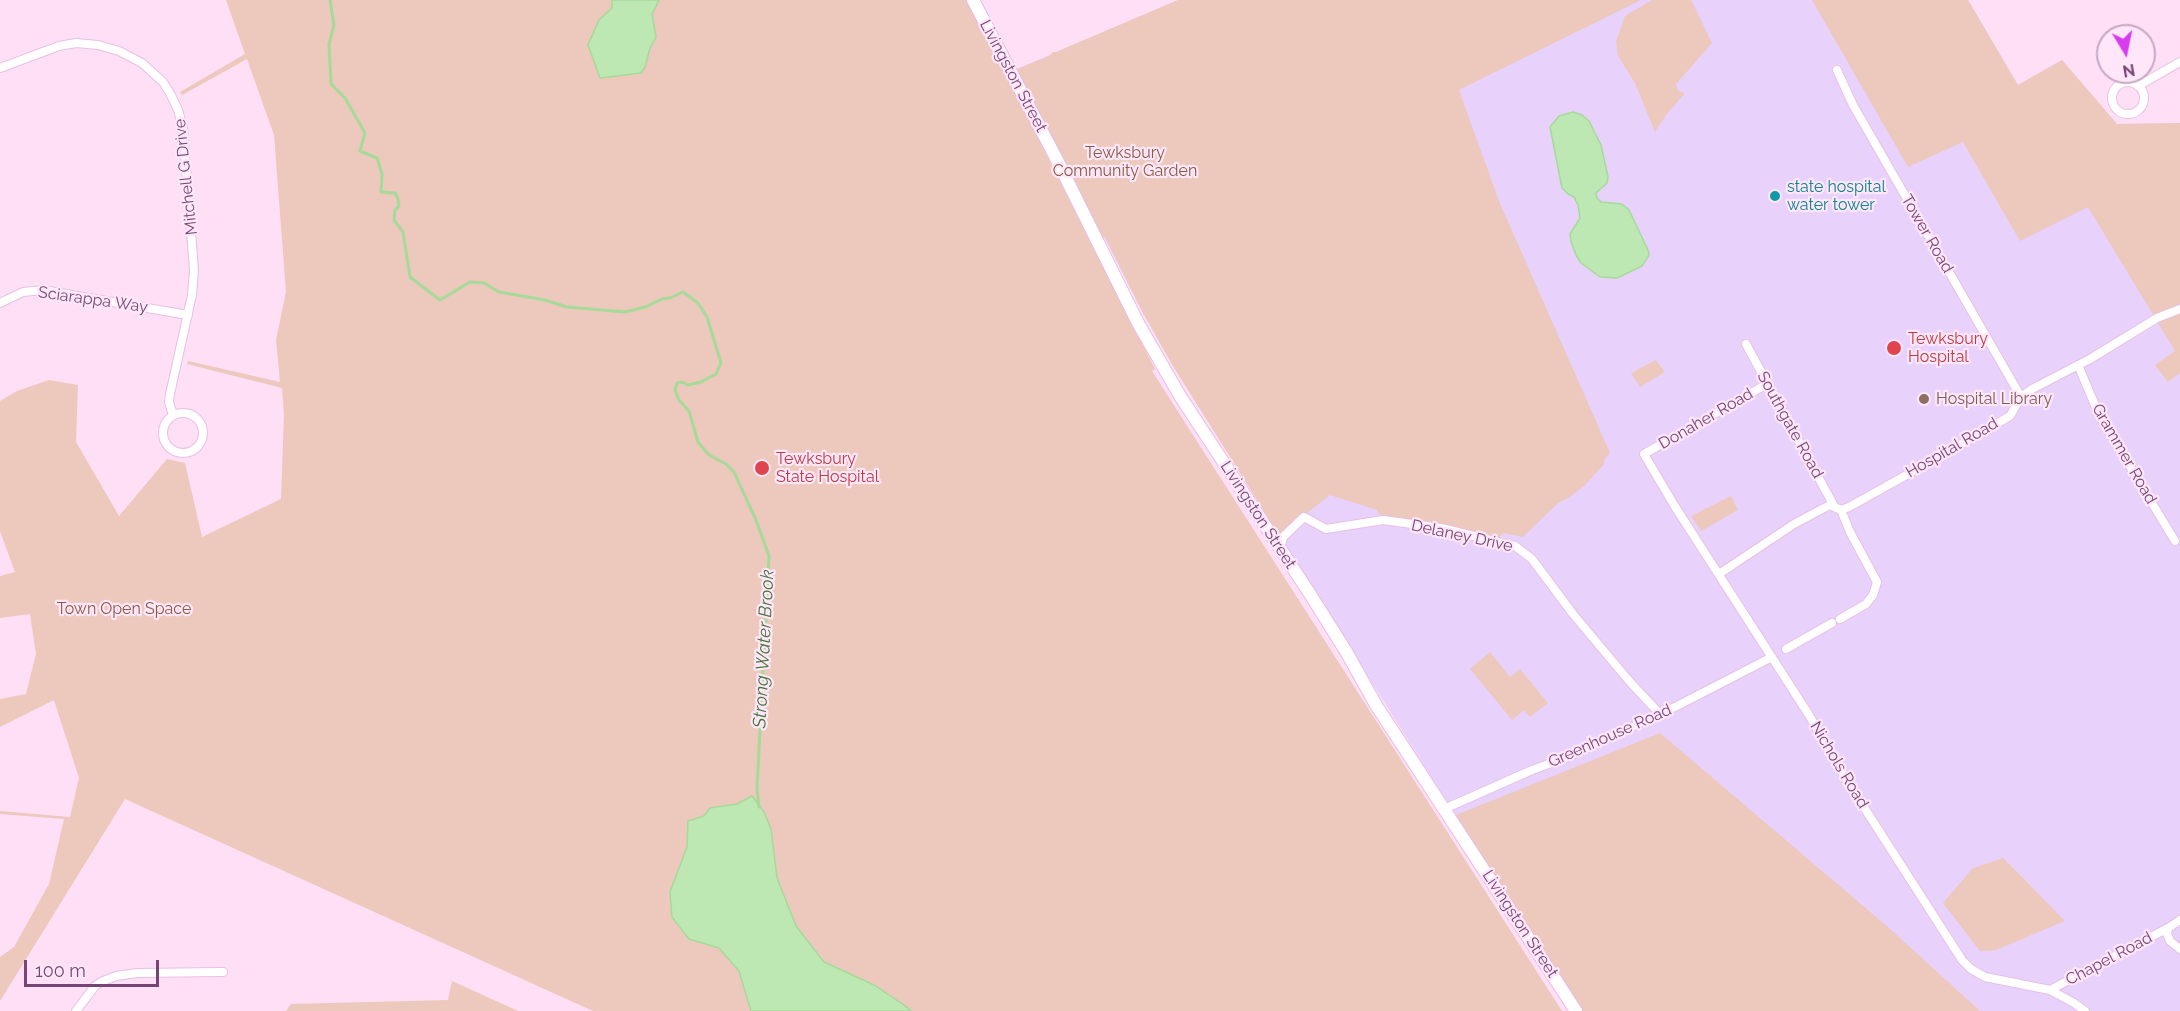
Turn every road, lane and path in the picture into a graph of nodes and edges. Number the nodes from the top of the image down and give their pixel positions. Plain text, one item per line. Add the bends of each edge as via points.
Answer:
1 (973, 0) edge
2 (2180, 63) edge
3 (0, 68) edge
4 (1837, 70) dead end
5 (2138, 86) dead end
6 (0, 303) edge
7 (2180, 309) edge
8 (188, 315) junction
9 (1746, 344) dead end
10 (2078, 365) junction
11 (1767, 384) junction
12 (2021, 397) junction
13 (173, 415) junction
14 (1644, 454) joint
15 (1838, 508) junction
16 (2175, 541) dead end
17 (1280, 549) junction
18 (1719, 574) junction
19 (1786, 649) dead end
20 (1772, 657) junction
21 (1660, 714) junction
22 (1444, 809) junction
23 (2180, 920) edge
24 (2168, 928) junction
25 (2180, 949) edge
26 (223, 972) dead end
27 (2050, 990) junction
28 (76, 1011) edge
29 (1576, 1011) edge
30 (2085, 1011) edge

1 - 17 street, Livingston Street via 1149,344
2 - 5 street
3 - 8 street, Mitchell G Drive via 59,46 90,44 132,57 163,82 183,128 194,270
4 - 12 street, Tower Road via 1852,105
6 - 8 street, Sciarappa Way via 23,292 43,290
7 - 10 street, Hospital Road via 2157,318
8 - 13 street, Mitchell G Drive via 170,394
9 - 11 street, Southgate Road
10 - 12 street, Hospital Road
10 - 16 street, Grammer Road via 2100,417
11 - 14 street, Donaher Road
11 - 15 street, Southgate Road
12 - 15 street, Hospital Road via 2010,416 1849,507
13 - 13 street, Mitchell G Drive via 191,415 201,426 201,440 191,451 178,452 166,443 164,427
14 - 18 street, Nichols Road
15 - 18 street, Hospital Road via 1824,508 1794,524
15 - 19 street via 1877,582 1874,596
17 - 21 street, Delaney Drive via 1283,537 1304,517 1326,529 1383,520 1441,528 1515,546 1532,559 1573,614
17 - 22 street, Livingston Street
18 - 20 street, Nichols Road
20 - 21 street, Greenhouse Road
20 - 27 street, Nichols Road via 1962,960 1985,976
21 - 22 street, Greenhouse Road
22 - 29 street, Livingston Street
23 - 24 street, Chapel Road
24 - 25 street, Chapel Road via 2170,941
24 - 27 street, Chapel Road
26 - 28 street via 116,976 95,987
27 - 30 street, Nichols Road

